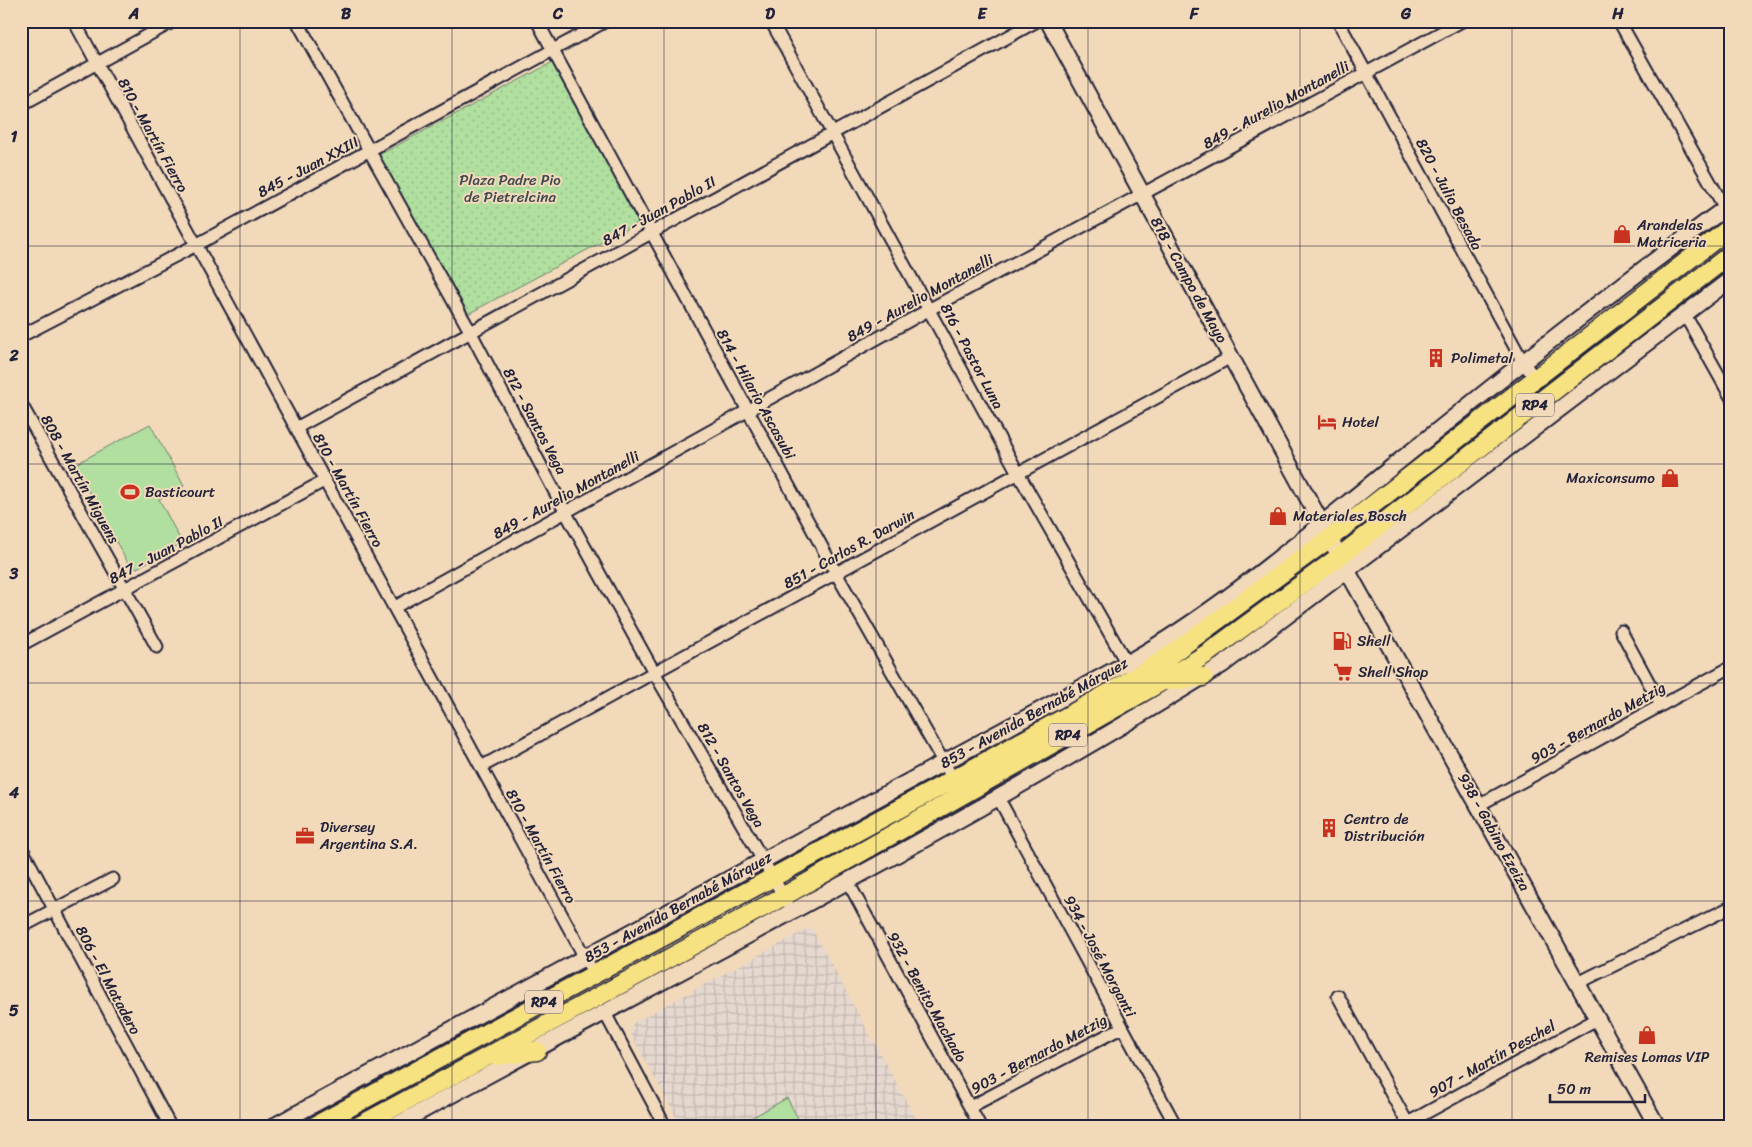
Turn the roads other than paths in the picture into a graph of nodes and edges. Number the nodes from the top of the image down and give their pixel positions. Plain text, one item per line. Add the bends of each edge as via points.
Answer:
1 (74, 21) edge
2 (174, 21) edge
3 (297, 21) edge
4 (537, 21) edge
5 (606, 21) edge
6 (771, 21) edge
7 (1037, 21) edge
8 (1048, 21) edge
9 (1338, 21) edge
10 (1462, 21) edge
11 (1619, 21) edge
12 (553, 50) junction
13 (97, 64) junction
14 (1366, 73) junction
15 (21, 106) edge
16 (833, 132) junction
17 (368, 152) junction
18 (1142, 196) junction
19 (1728, 211) edge
20 (1731, 227) edge
21 (650, 233) junction
22 (196, 244) junction
23 (1731, 254) edge
24 (1731, 279) edge
25 (930, 309) junction
26 (1685, 315) junction
27 (470, 331) junction
28 (21, 336) edge
29 (1231, 357) junction
30 (1523, 362) junction
31 (1536, 380) junction
32 (1731, 397) edge
33 (21, 404) edge
34 (748, 410) junction
35 (296, 428) junction
36 (1018, 472) junction
37 (324, 481) junction
38 (566, 513) junction
39 (1327, 530) junction
40 (1340, 556) junction
41 (1348, 572) junction
42 (836, 573) junction
43 (124, 589) junction
44 (395, 607) junction
45 (1621, 631) dead end
46 (21, 645) edge
47 (158, 646) dead end
48 (1731, 667) edge
49 (1130, 670) junction
50 (654, 672) junction
51 (1203, 677) junction
52 (1163, 681) junction
53 (1661, 705) junction
54 (944, 762) junction
55 (481, 766) junction
56 (954, 779) junction
57 (999, 799) junction
58 (1479, 805) junction
59 (21, 847) edge
60 (763, 861) junction
61 (773, 877) junction
62 (113, 879) dead end
63 (848, 882) junction
64 (784, 896) junction
65 (1731, 907) edge
66 (53, 910) junction
67 (793, 912) junction
68 (21, 927) edge
69 (585, 958) junction
70 (594, 974) junction
71 (1578, 983) junction
72 (1338, 996) dead end
73 (605, 1013) junction
74 (1597, 1019) junction
75 (1121, 1028) junction
76 (537, 1051) junction
77 (485, 1058) junction
78 (970, 1107) junction
79 (403, 1124) edge
80 (1406, 1125) edge
81 (170, 1126) edge
82 (274, 1126) edge
83 (315, 1126) edge
84 (359, 1126) edge
85 (665, 1126) edge
86 (980, 1126) edge
87 (1176, 1126) edge
88 (1657, 1126) edge

1 - 13 street, 810 - Martín Fierro
2 - 13 street
3 - 17 street, 812 - Santos Vega
4 - 12 street, 814 - Hilario Ascasubi
5 - 12 street, 845 - Juan XXIII
6 - 16 street, 816 - Pastor Luna
7 - 16 street, 847 - Juan Pablo II
8 - 18 street, 818 - Campo de Mayo
9 - 14 street, 820 - Julio Besada
10 - 14 street, 849 - Aurelio Montanelli
11 - 19 street
12 - 17 street, 845 - Juan XXIII
12 - 21 street, 814 - Hilario Ascasubi
13 - 15 street
13 - 22 street, 810 - Martín Fierro
14 - 18 street, 849 - Aurelio Montanelli
14 - 30 street, 820 - Julio Besada
16 - 21 street, 847 - Juan Pablo II
16 - 25 street, 816 - Pastor Luna
17 - 22 street, 845 - Juan XXIII
17 - 27 street, 812 - Santos Vega
18 - 25 street, 849 - Aurelio Montanelli
18 - 29 street, 818 - Campo de Mayo
19 - 30 street, 853 - Avenida Bernabé Márquez
20 - 31 main road, 853 - Avenida Bernabé Márquez / RP4
21 - 27 street, 847 - Juan Pablo II
21 - 34 street, 814 - Hilario Ascasubi
22 - 28 street, 845 - Juan XXIII
22 - 35 street, 810 - Martín Fierro
23 - 40 main road, RP4
24 - 26 street
25 - 34 street, 849 - Aurelio Montanelli
25 - 36 street, 816 - Pastor Luna
26 - 32 street
26 - 41 street
27 - 35 street, 847 - Juan Pablo II
27 - 38 street, 812 - Santos Vega
29 - 36 street, 851 - Carlos R. Darwin
29 - 39 street, 818 - Campo de Mayo
30 - 31 street, 820 - Julio Besada
30 - 39 street, 853 - Avenida Bernabé Márquez
31 - 39 main road, 853 - Avenida Bernabé Márquez / RP4
33 - 43 street, 808 - Martín Miguens
34 - 38 street, 849 - Aurelio Montanelli
34 - 42 street, 814 - Hilario Ascasubi
35 - 37 street, 810 - Martín Fierro
36 - 42 street, 851 - Carlos R. Darwin
36 - 49 street, 816 - Pastor Luna
37 - 43 street, 847 - Juan Pablo II
37 - 44 street, 810 - Martín Fierro
38 - 44 street, 849 - Aurelio Montanelli
38 - 50 street, 812 - Santos Vega
39 - 40 street, 938 - Gabino Ezeiza
39 - 49 main road, 853 - Avenida Bernabé Márquez / RP4 via 1193,639
40 - 41 street, 938 - Gabino Ezeiza
40 - 52 main road, RP4 via 1208,653
41 - 51 street via 1248,648
41 - 58 street, 938 - Gabino Ezeiza
42 - 50 street, 851 - Carlos R. Darwin
42 - 54 street, 814 - Hilario Ascasubi
43 - 46 street, 847 - Juan Pablo II
43 - 47 street, 808 - Martín Miguens
44 - 55 street, 810 - Martín Fierro
45 - 53 street
48 - 53 street, 903 - Bernardo Metzig
49 - 54 street, 853 - Avenida Bernabé Márquez
49 - 56 main road, 853 - Avenida Bernabé Márquez / RP4
50 - 55 street, 851 - Carlos R. Darwin
50 - 60 street, 812 - Santos Vega
51 - 52 main road
51 - 57 street
52 - 64 main road, RP4
53 - 58 street, 903 - Bernardo Metzig
54 - 56 street, 814 - Hilario Ascasubi
54 - 60 street, 853 - Avenida Bernabé Márquez
55 - 69 street, 810 - Martín Fierro
56 - 61 main road, 853 - Avenida Bernabé Márquez / RP4
57 - 63 street
57 - 75 street, 934 - José Morganti
58 - 71 street, 938 - Gabino Ezeiza
59 - 66 street, 806 - El Matadero
60 - 61 street, 812 - Santos Vega
60 - 69 street, 853 - Avenida Bernabé Márquez
61 - 64 street, 812 - Santos Vega
61 - 70 main road, 853 - Avenida Bernabé Márquez / RP4
62 - 66 street
63 - 67 street
63 - 78 street, 932 - Benito Machado
64 - 67 street, 812 - Santos Vega
64 - 77 main road, RP4
65 - 71 street
66 - 68 street
66 - 81 street, 806 - El Matadero
67 - 73 street
69 - 70 street, 810 - Martín Fierro
69 - 82 street, 853 - Avenida Bernabé Márquez
70 - 83 main road, 853 - Avenida Bernabé Márquez / RP4
71 - 74 street, 938 - Gabino Ezeiza
72 - 80 street
73 - 76 street
73 - 85 street
74 - 80 street, 907 - Martín Peschel
74 - 88 street, 938 - Gabino Ezeiza
75 - 78 street, 903 - Bernardo Metzig
75 - 87 street, 934 - José Morganti
76 - 77 main road
76 - 79 street
77 - 84 main road, RP4
78 - 86 street, 932 - Benito Machado

